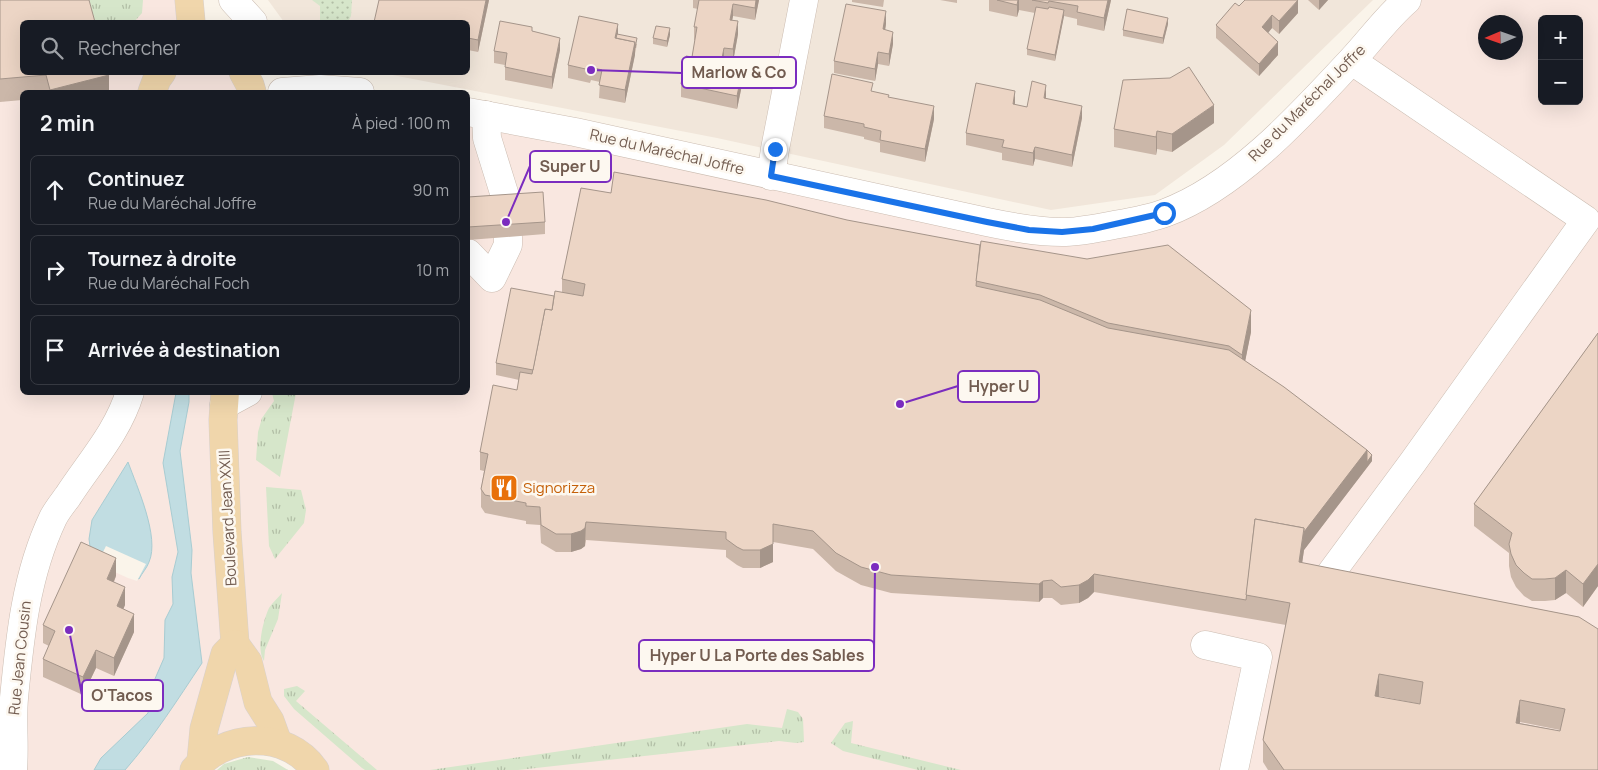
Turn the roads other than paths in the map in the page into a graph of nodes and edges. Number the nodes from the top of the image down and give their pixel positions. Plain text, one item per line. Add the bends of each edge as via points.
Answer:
1 (189, 0) edge
2 (233, 0) edge
3 (804, 0) edge
4 (1407, 0) edge
5 (191, 20) edge
6 (251, 20) edge
7 (1352, 61) junction
8 (160, 75) edge
9 (244, 75) edge
10 (325, 81) edge
11 (153, 90) edge
12 (251, 90) edge
13 (290, 90) edge
14 (354, 90) edge
15 (477, 113) edge
16 (771, 176) junction
17 (506, 207) edge
18 (508, 237) edge
19 (470, 255) edge
20 (129, 395) edge
21 (238, 395) edge
22 (225, 399) edge
23 (1309, 621) edge
24 (235, 644) junction
25 (1205, 645) dead end
26 (278, 744) junction
27 (198, 765) edge
28 (1236, 768) edge
29 (13, 770) edge
30 (315, 770) edge

1 - 5 main road
2 - 6 street
3 - 16 street
4 - 7 street, Rue du Maréchal Joffre
7 - 16 street, Rue du Maréchal Joffre via 1266,148 1234,173 1186,204 1126,223 1062,232 1029,230
7 - 23 street via 1586,220 1314,596
8 - 11 main road
9 - 12 main road
10 - 13 street
10 - 14 street
15 - 16 street, Rue du Maréchal Joffre
15 - 17 street
18 - 19 street via 508,244 492,278
20 - 29 street, Rue Jean Cousin via 111,436 54,516 40,548 21,624 14,698
21 - 22 street
22 - 24 main road, Boulevard Jean XXIII via 227,532
24 - 26 main road via 248,662 258,702 270,721
24 - 27 main road via 225,654 204,729
25 - 28 street via 1258,657
26 - 27 main road via 257,740 237,742 218,749
26 - 30 main road via 296,752

